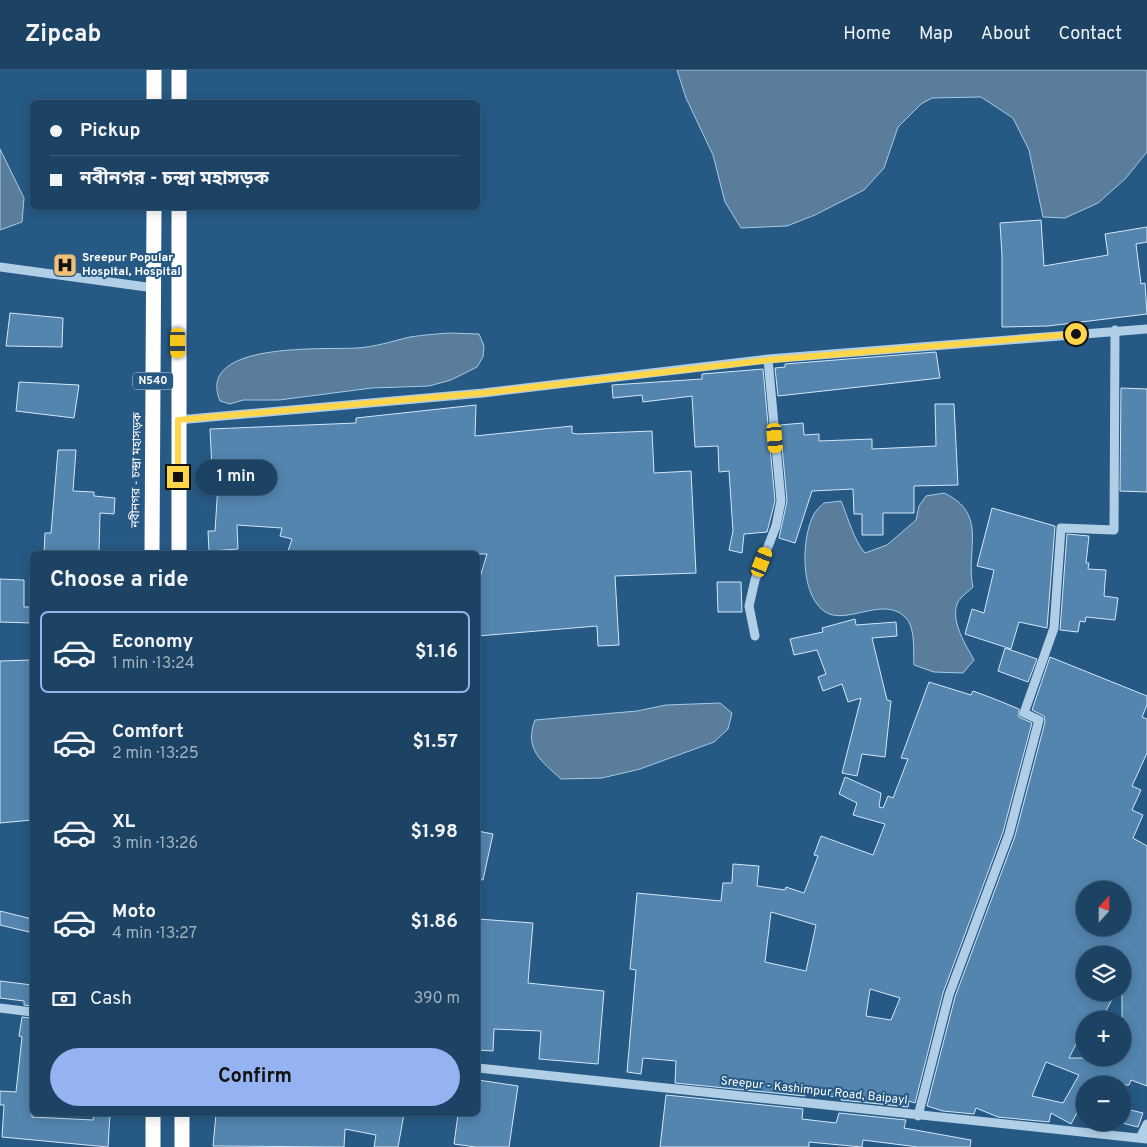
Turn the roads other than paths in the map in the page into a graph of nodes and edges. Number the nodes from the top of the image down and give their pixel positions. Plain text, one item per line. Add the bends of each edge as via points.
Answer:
1 (154, 70) edge
2 (179, 70) edge
3 (154, 100) edge
4 (179, 100) edge
5 (154, 210) edge
6 (179, 210) edge
7 (0, 267) edge
8 (154, 288) junction
9 (1147, 329) edge
10 (1114, 330) junction
11 (768, 360) junction
12 (178, 420) junction
13 (152, 551) edge
14 (179, 551) edge
15 (755, 636) dead end
16 (0, 1008) edge
17 (30, 1012) edge
18 (480, 1068) edge
19 (153, 1116) edge
20 (182, 1116) edge
21 (918, 1116) junction
22 (1147, 1124) edge
23 (1139, 1138) edge
24 (153, 1147) edge
25 (182, 1147) edge
26 (1129, 1147) edge

1 - 3 highway
2 - 4 highway
5 - 8 highway, নবীনগর - চন্দ্রা মহাসড়ক / N540
6 - 12 highway, N540
7 - 8 street
8 - 13 highway, নবীনগর - চন্দ্রা মহাসড়ক / N540
9 - 10 street
10 - 11 street
10 - 21 street via 1114,530 1061,528 1054,628 1024,713 1039,720 1009,834 949,995
11 - 12 street via 483,393
11 - 15 street via 780,501 776,526 755,580 749,606
12 - 14 highway, N540
16 - 17 street
18 - 21 street, Sreepur - Kashimpur Road, Baipayl
19 - 24 highway
20 - 25 highway
21 - 23 street, Sreepur - Kashimpur Road, Baipayl
22 - 23 street
23 - 26 street

